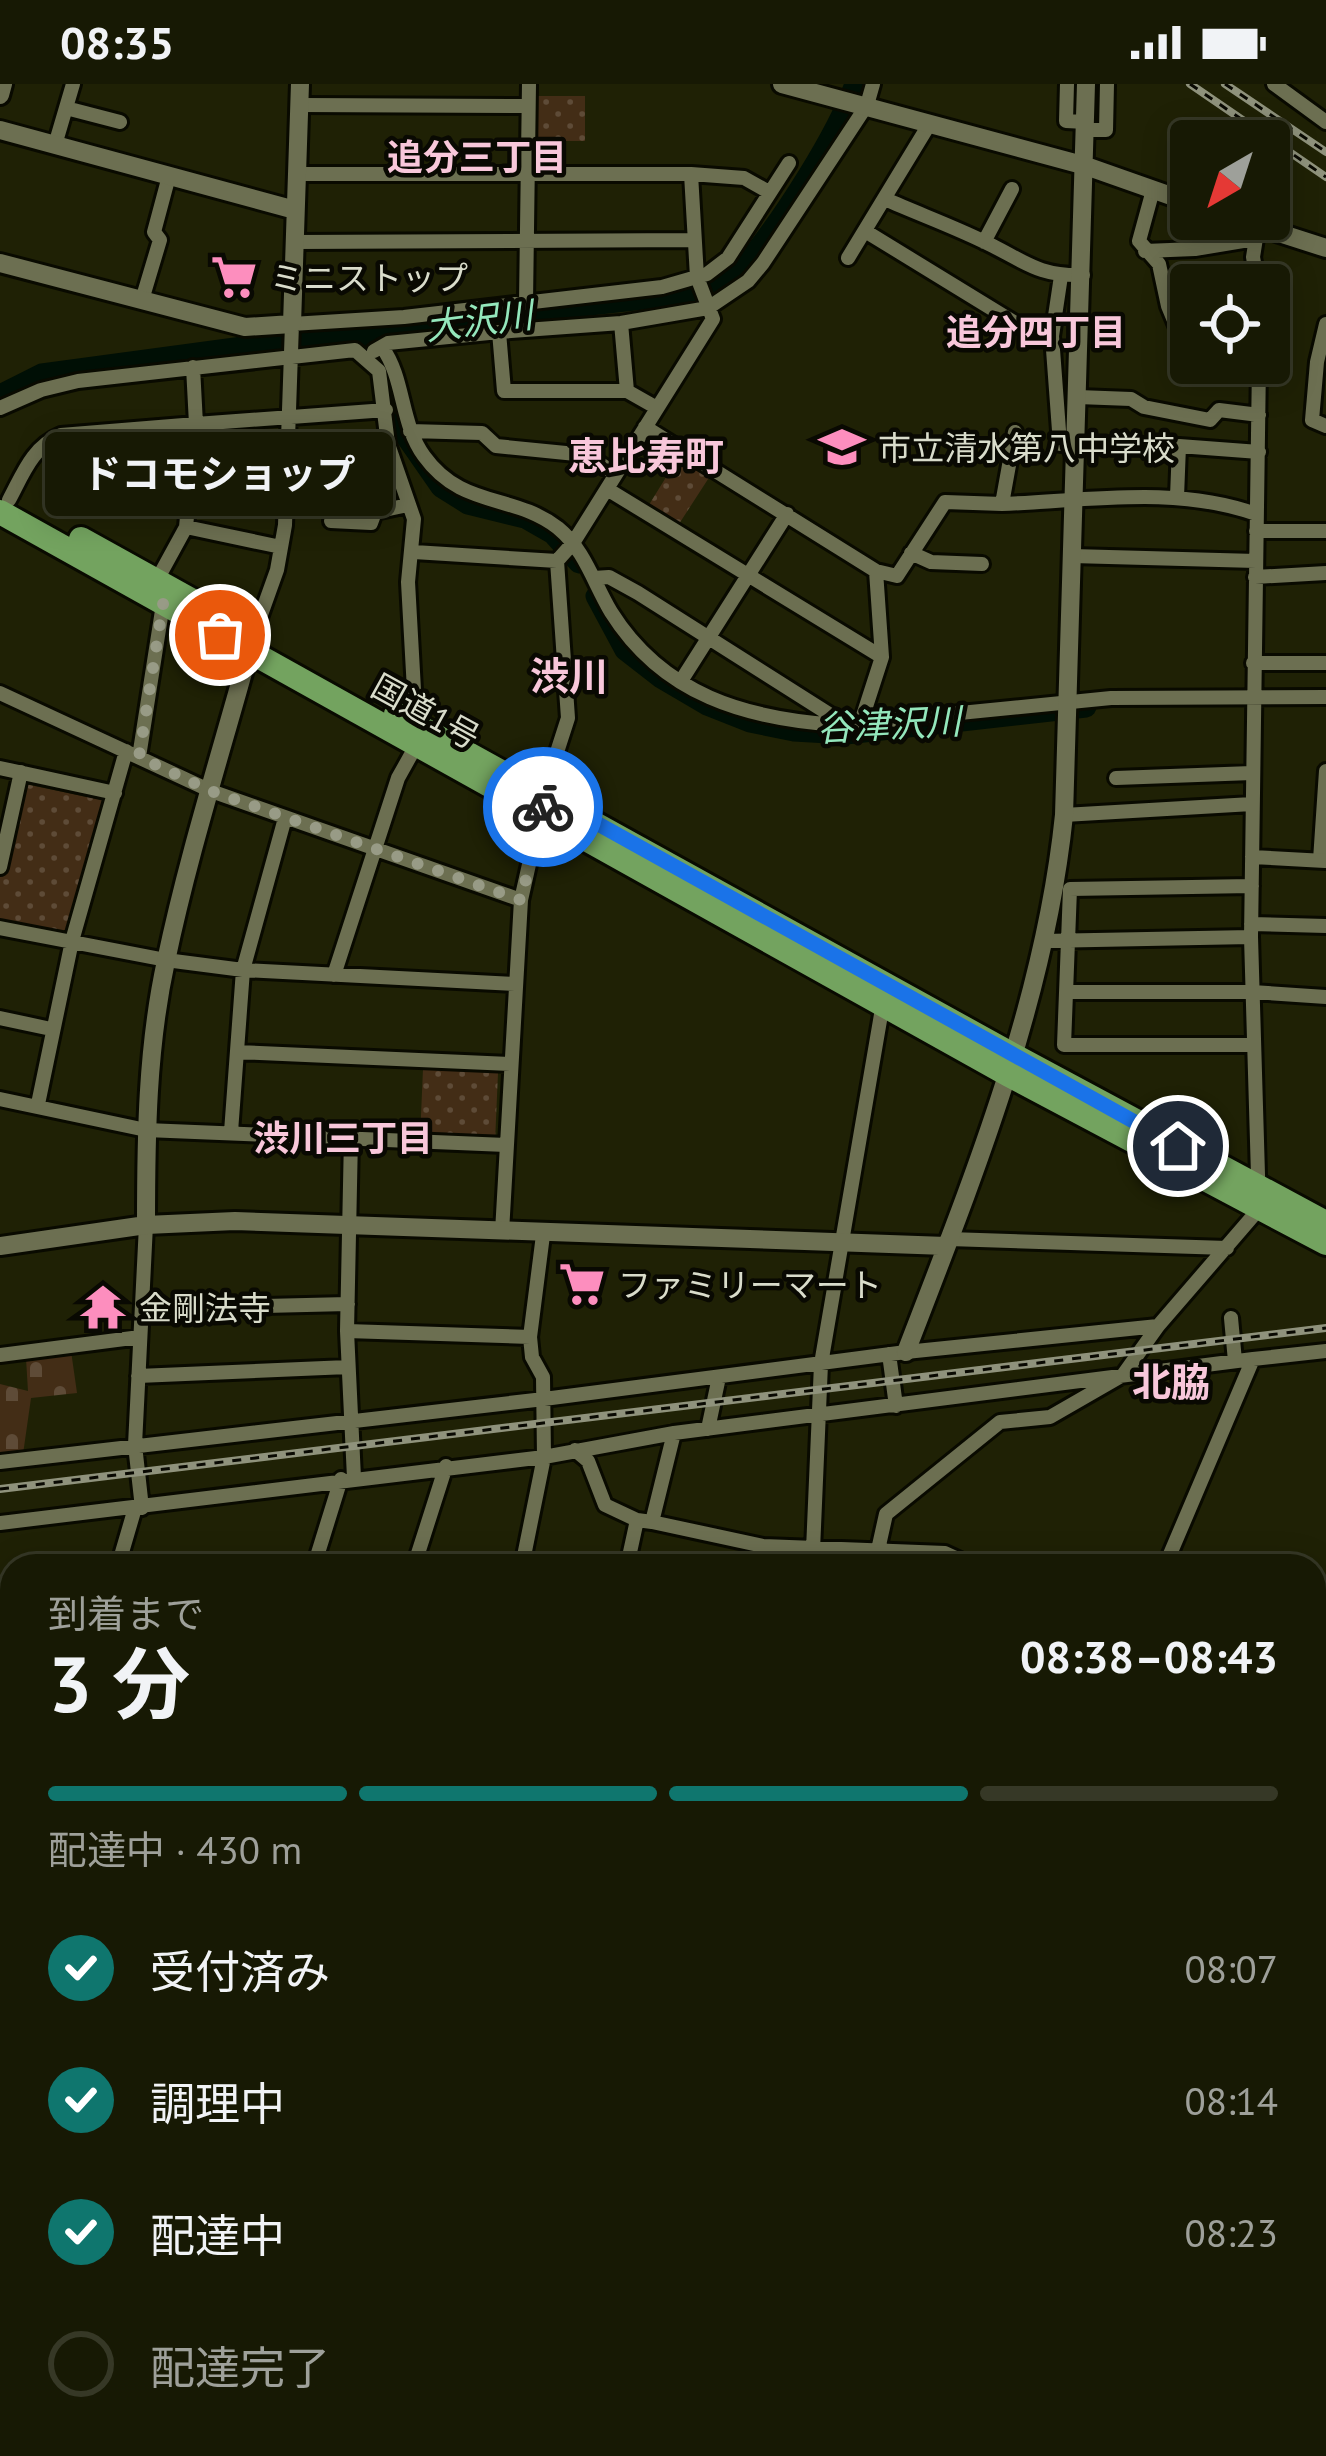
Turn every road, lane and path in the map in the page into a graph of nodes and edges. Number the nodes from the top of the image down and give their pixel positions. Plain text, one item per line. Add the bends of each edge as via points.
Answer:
1 (3, 84) edge
2 (73, 84) edge
3 (300, 84) edge
4 (529, 84) edge
5 (782, 84) edge
6 (872, 84) edge
7 (1067, 84) edge
8 (1086, 84) edge
9 (1107, 84) edge
10 (1274, 84) edge
11 (0, 95) edge
12 (301, 105) junction
13 (867, 105) junction
14 (526, 106) junction
15 (66, 108) junction
16 (120, 122) dead end
17 (1326, 122) edge
18 (930, 123) junction
19 (1086, 126) junction
20 (0, 130) edge
21 (55, 145) junction
22 (789, 163) dead end
23 (1086, 166) junction
24 (298, 174) junction
25 (691, 174) junction
26 (528, 175) junction
27 (169, 176) junction
28 (1012, 189) dead end
29 (1153, 190) junction
30 (770, 192) junction
31 (1170, 196) edge
32 (885, 199) junction
33 (296, 210) junction
34 (865, 231) junction
35 (694, 240) junction
36 (1230, 240) edge
37 (1289, 240) edge
38 (295, 242) junction
39 (528, 242) junction
40 (984, 242) junction
41 (1326, 248) edge
42 (1145, 251) junction
43 (848, 258) dead end
44 (0, 263) edge
45 (1083, 275) junction
46 (1060, 276) junction
47 (697, 277) junction
48 (142, 301) junction
49 (526, 302) junction
50 (707, 305) junction
51 (1170, 311) edge
52 (621, 323) junction
53 (292, 324) junction
54 (1326, 324) edge
55 (499, 332) junction
56 (1052, 336) junction
57 (382, 347) junction
58 (291, 356) junction
59 (362, 357) junction
60 (1321, 362) edge
61 (193, 367) junction
62 (1259, 384) edge
63 (627, 391) junction
64 (1055, 394) junction
65 (1078, 396) junction
66 (0, 408) edge
67 (657, 408) junction
68 (386, 410) junction
69 (1259, 415) junction
70 (289, 417) junction
71 (196, 424) junction
72 (1326, 426) edge
73 (645, 428) junction
74 (410, 431) junction
75 (1015, 432) dead end
76 (1060, 444) dead end
77 (1259, 452) junction
78 (396, 474) junction
79 (616, 474) junction
80 (287, 477) junction
81 (191, 478) junction
82 (607, 489) junction
83 (1177, 497) junction
84 (1074, 501) junction
85 (3, 502) edge
86 (1002, 504) junction
87 (408, 505) junction
88 (787, 514) junction
89 (331, 521) dead end
90 (1256, 522) junction
91 (186, 527) junction
92 (1326, 530) edge
93 (573, 543) junction
94 (281, 547) junction
95 (414, 552) junction
96 (911, 553) junction
97 (1072, 556) junction
98 (557, 561) junction
99 (982, 564) dead end
100 (1255, 569) junction
101 (876, 571) junction
102 (1326, 573) edge
103 (748, 576) junction
104 (594, 578) junction
105 (160, 592) junction
106 (710, 638) junction
107 (251, 643) junction
108 (882, 657) junction
109 (1253, 663) junction
110 (1326, 663) edge
111 (681, 681) junction
112 (0, 693) edge
113 (1252, 696) junction
114 (1326, 698) edge
115 (1067, 702) junction
116 (838, 725) junction
117 (860, 725) junction
118 (414, 733) junction
119 (132, 754) junction
120 (0, 768) edge
121 (1326, 771) edge
122 (21, 772) junction
123 (1252, 773) junction
124 (1116, 778) dead end
125 (211, 791) junction
126 (115, 793) junction
127 (544, 804) junction
128 (1252, 804) junction
129 (1064, 815) junction
130 (284, 818) junction
131 (3, 843) edge
132 (377, 848) junction
133 (1252, 856) junction
134 (1323, 861) edge
135 (0, 867) edge
136 (1252, 886) junction
137 (521, 900) junction
138 (1326, 926) edge
139 (0, 928) edge
140 (1251, 930) junction
141 (1069, 940) junction
142 (72, 941) junction
143 (1042, 941) junction
144 (166, 960) junction
145 (243, 970) junction
146 (334, 975) junction
147 (514, 984) junction
148 (1069, 992) junction
149 (1252, 992) junction
150 (1326, 997) edge
151 (883, 1003) junction
152 (0, 1018) edge
153 (51, 1029) junction
154 (1064, 1045) junction
155 (1254, 1045) junction
156 (237, 1052) junction
157 (511, 1064) junction
158 (1010, 1065) junction
159 (1059, 1080) junction
160 (0, 1099) edge
161 (38, 1104) junction
162 (146, 1130) junction
163 (231, 1132) junction
164 (351, 1137) junction
165 (506, 1145) junction
166 (1258, 1199) junction
167 (1326, 1223) edge
168 (146, 1225) junction
169 (350, 1225) junction
170 (502, 1232) junction
171 (543, 1235) junction
172 (841, 1243) junction
173 (948, 1243) junction
174 (1326, 1243) edge
175 (0, 1246) edge
176 (1227, 1248) junction
177 (348, 1304) junction
178 (142, 1309) junction
179 (1231, 1318) dead end
180 (1158, 1325) junction
181 (347, 1331) junction
182 (140, 1336) junction
183 (530, 1337) junction
184 (1326, 1352) edge
185 (897, 1353) junction
186 (0, 1355) edge
187 (1253, 1358) junction
188 (1235, 1361) junction
189 (821, 1364) junction
190 (348, 1367) junction
191 (138, 1376) junction
192 (1123, 1376) junction
193 (719, 1377) junction
194 (544, 1400) junction
195 (896, 1406) junction
196 (822, 1414) junction
197 (350, 1422) junction
198 (708, 1429) junction
199 (674, 1432) junction
200 (135, 1445) junction
201 (575, 1450) junction
202 (544, 1457) junction
203 (0, 1462) edge
204 (446, 1466) junction
205 (347, 1479) junction
206 (139, 1508) junction
207 (645, 1521) junction
208 (0, 1523) edge
209 (812, 1550) junction
210 (875, 1550) junction
211 (122, 1554) edge
212 (319, 1554) edge
213 (418, 1554) edge
214 (524, 1554) edge
215 (631, 1554) edge
216 (873, 1554) edge
217 (949, 1554) edge
218 (1170, 1554) edge

1 - 11 street
2 - 15 street
3 - 12 street
4 - 14 street
5 - 13 street
6 - 13 street
7 - 19 street via 1066,121
8 - 19 street
9 - 19 street via 1106,130
10 - 17 street
12 - 14 street
12 - 24 street
13 - 18 street
13 - 50 street via 764,263
14 - 26 street
15 - 16 street
15 - 21 street
18 - 23 street
18 - 32 street
19 - 23 street
20 - 21 street
21 - 27 street
22 - 30 street
23 - 29 street
23 - 45 street
24 - 26 street
24 - 33 street
25 - 26 street
25 - 30 street via 731,175
25 - 35 street
26 - 39 street
27 - 33 street
27 - 48 street
28 - 40 street
29 - 31 street
29 - 42 street via 1139,241
30 - 47 street via 728,258
32 - 34 street
32 - 40 street
33 - 38 street
34 - 43 street
34 - 56 street via 1025,329
35 - 39 street
35 - 47 street
36 - 42 street
37 - 41 street
38 - 39 street
38 - 53 street
39 - 49 street
40 - 46 street
42 - 51 street via 1159,264
44 - 48 street
45 - 46 street
45 - 65 street
46 - 56 street
47 - 49 street
47 - 50 street
48 - 53 street via 245,327
49 - 53 street
50 - 52 street
50 - 67 street via 713,319
52 - 55 street
52 - 63 street
53 - 58 street
54 - 60 street
55 - 57 street
55 - 63 street via 504,391
56 - 64 street
57 - 59 street
57 - 74 street via 394,364
58 - 59 street via 355,350
58 - 61 street
58 - 70 street
59 - 68 street via 379,371
60 - 72 street via 1312,420
61 - 66 street via 78,381
61 - 71 street
62 - 69 street
63 - 67 street
64 - 65 street
64 - 76 street
65 - 69 street via 1131,399 1210,420 1220,410
65 - 84 street
67 - 73 street
68 - 70 street
68 - 78 street
69 - 77 street
70 - 71 street
70 - 80 street
71 - 81 street
71 - 85 street via 48,440
73 - 79 street
73 - 88 street
74 - 79 street via 482,433 496,446 586,455
74 - 93 street via 448,484 539,516
75 - 86 street
77 - 83 street via 1179,446
77 - 90 street
78 - 80 street
78 - 87 street
79 - 82 street
80 - 81 street
80 - 94 street
81 - 91 street
82 - 93 street
82 - 103 street
83 - 84 street
83 - 90 street via 1230,505
84 - 86 street
84 - 97 street
85 - 105 highway, 国道1号
86 - 96 street via 945,502
87 - 89 street via 375,512 371,523
87 - 95 street
88 - 101 street
88 - 103 street
90 - 92 street
90 - 100 street
91 - 94 street
91 - 105 street
93 - 98 street
93 - 104 street
94 - 107 street
95 - 98 street
95 - 118 street
96 - 99 street
96 - 101 street via 897,576
97 - 100 street
97 - 115 street
98 - 127 street via 568,718
100 - 102 street
100 - 109 street
101 - 108 street
103 - 106 street
103 - 108 street
104 - 106 street via 609,578
104 - 111 street via 637,650
105 - 107 highway, 国道1号
105 - 119 street
106 - 111 street
106 - 116 street
107 - 118 highway, 国道1号
107 - 125 street
108 - 117 street
109 - 110 street
109 - 113 street
111 - 116 street via 741,711
112 - 119 street
113 - 114 street
113 - 115 street
113 - 123 street
115 - 117 street
115 - 129 street
116 - 117 street
118 - 127 highway, 国道1号
118 - 132 street
119 - 125 street
119 - 126 street
120 - 122 street
121 - 134 street
122 - 126 street
122 - 131 street
123 - 124 street
123 - 128 street
125 - 130 street
125 - 144 street
126 - 142 street
127 - 137 street
127 - 151 highway, 国道1号
127 - 158 highway, 国道1号
128 - 129 street
128 - 133 street
129 - 143 street
130 - 132 street
130 - 145 street
131 - 135 street
132 - 137 street
132 - 146 street
133 - 134 street
133 - 136 street
136 - 140 street
136 - 141 street via 1070,889
137 - 147 street
138 - 140 street
139 - 142 street
140 - 141 street
140 - 149 street
141 - 143 street
141 - 148 street
142 - 144 street
142 - 153 street
143 - 158 street
144 - 145 street
144 - 162 street
145 - 146 street
145 - 156 street
146 - 147 street
147 - 157 street
148 - 149 street
148 - 154 street
149 - 150 street
149 - 155 street
151 - 158 highway, 国道1号
151 - 172 street
152 - 153 street
153 - 161 street
154 - 155 street
154 - 159 street
155 - 166 street
156 - 157 street
156 - 163 street
157 - 165 street
158 - 159 highway, 国道1号
158 - 166 highway, 国道1号
158 - 173 street
159 - 166 highway, 国道1号
160 - 161 street
161 - 162 street
162 - 163 street
162 - 168 street
163 - 164 street
164 - 165 street
164 - 169 street
165 - 170 street
166 - 167 highway, 国道1号
166 - 174 highway, 国道1号
166 - 176 street
168 - 169 street
168 - 175 street
168 - 178 street
169 - 170 street
169 - 177 street
170 - 171 street
171 - 172 street
171 - 183 street
172 - 173 street
172 - 189 street
173 - 176 street
173 - 185 street
176 - 180 street
177 - 178 street
177 - 181 street
178 - 182 street
179 - 188 street
180 - 185 street
180 - 192 street
181 - 183 street
181 - 190 street
182 - 186 street
182 - 191 street
183 - 194 street
184 - 187 street
185 - 189 street
185 - 195 street
187 - 188 street
187 - 218 street
188 - 192 street
189 - 193 street
189 - 196 street
190 - 191 street
190 - 197 street
191 - 200 street
192 - 195 street
192 - 210 street via 1050,1417 1000,1422 886,1514
193 - 194 street
193 - 198 street
194 - 197 street
194 - 202 street
195 - 196 street
196 - 198 street
196 - 209 street
197 - 200 street
197 - 205 street
198 - 199 street
199 - 201 street
199 - 207 street
200 - 203 street
200 - 206 street
201 - 202 street
201 - 207 street via 588,1461 605,1505
202 - 204 street
202 - 214 street
204 - 205 street
204 - 213 street
205 - 206 street
205 - 212 street
206 - 208 street
206 - 211 street
207 - 209 street
207 - 215 street
209 - 210 street
210 - 216 street
210 - 217 street

